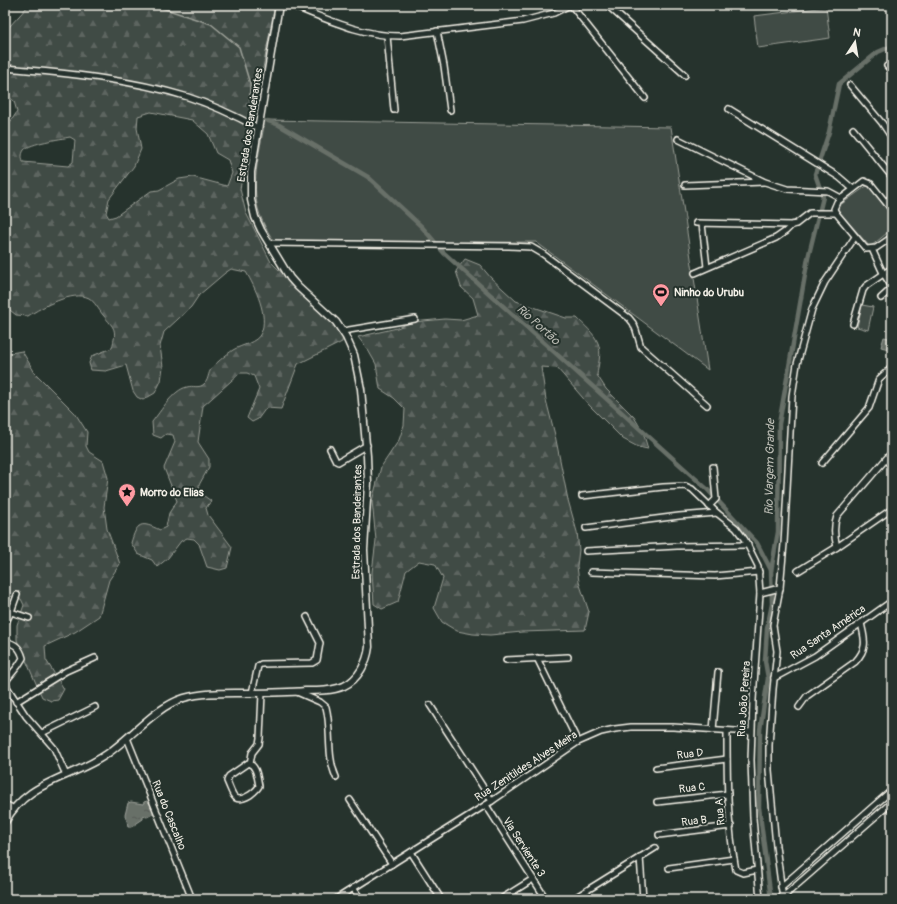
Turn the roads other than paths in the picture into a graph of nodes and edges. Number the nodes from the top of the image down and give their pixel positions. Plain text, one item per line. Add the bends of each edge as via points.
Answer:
1 (279, 5) edge
2 (290, 5) edge
3 (571, 5) edge
4 (607, 5) edge
5 (437, 32) junction
6 (387, 36) junction
7 (887, 66) dead end
8 (5, 68) edge
9 (892, 72) edge
10 (685, 75) dead end
11 (850, 86) dead end
12 (645, 98) dead end
13 (729, 109) dead end
14 (394, 110) dead end
15 (450, 110) dead end
16 (258, 128) junction
17 (853, 129) dead end
18 (678, 138) dead end
19 (892, 138) edge
20 (892, 177) edge
21 (764, 182) junction
22 (685, 185) dead end
23 (853, 189) junction
24 (892, 197) edge
25 (841, 198) junction
26 (886, 202) junction
27 (892, 210) edge
28 (836, 213) junction
29 (792, 225) junction
30 (855, 237) junction
31 (892, 237) edge
32 (269, 243) junction
33 (872, 249) junction
34 (707, 267) junction
35 (892, 268) edge
36 (695, 272) dead end
37 (883, 273) junction
38 (892, 287) edge
39 (881, 298) dead end
40 (414, 319) dead end
41 (853, 324) dead end
42 (343, 331) junction
43 (891, 370) edge
44 (707, 405) dead end
45 (367, 445) junction
46 (330, 449) dead end
47 (892, 452) edge
48 (887, 459) junction
49 (822, 463) dead end
50 (892, 466) edge
51 (714, 467) dead end
52 (582, 496) dead end
53 (713, 502) junction
54 (892, 509) edge
55 (718, 514) junction
56 (586, 528) dead end
57 (748, 545) junction
58 (837, 547) junction
59 (586, 551) dead end
60 (798, 571) dead end
61 (590, 572) dead end
62 (759, 572) junction
63 (777, 589) junction
64 (760, 593) junction
65 (17, 595) dead end
66 (892, 601) edge
67 (11, 612) junction
68 (308, 617) dead end
69 (29, 618) dead end
70 (861, 623) junction
71 (5, 624) edge
72 (5, 641) edge
73 (568, 657) dead end
74 (95, 658) dead end
75 (537, 658) junction
76 (506, 660) dead end
77 (718, 672) dead end
78 (774, 678) junction
79 (5, 683) edge
80 (297, 692) junction
81 (252, 693) junction
82 (262, 693) junction
83 (16, 702) junction
84 (430, 705) dead end
85 (96, 707) dead end
86 (799, 708) dead end
87 (712, 730) junction
88 (727, 731) junction
89 (751, 732) junction
90 (42, 733) junction
91 (127, 738) junction
92 (578, 742) junction
93 (727, 759) junction
94 (250, 764) junction
95 (656, 768) dead end
96 (66, 775) junction
97 (336, 777) dead end
98 (892, 790) edge
99 (728, 794) junction
100 (350, 800) dead end
101 (492, 802) junction
102 (657, 802) dead end
103 (892, 802) edge
104 (5, 804) edge
105 (486, 805) junction
106 (5, 808) edge
107 (12, 811) junction
108 (5, 822) edge
109 (731, 826) junction
110 (659, 835) dead end
111 (655, 848) dead end
112 (411, 852) junction
113 (640, 857) junction
114 (734, 859) junction
115 (392, 864) junction
116 (668, 868) dead end
117 (757, 870) junction
118 (533, 879) junction
119 (781, 887) junction
120 (353, 888) junction
121 (783, 898) edge
122 (192, 899) edge
123 (336, 899) edge
124 (361, 899) edge
125 (441, 899) edge
126 (501, 899) edge
127 (546, 899) edge
128 (573, 899) edge
129 (643, 899) edge
130 (760, 899) edge

1 - 16 main road, Estrada dos Bandeirantes
2 - 6 street via 366,32
3 - 5 street via 554,13 523,21
3 - 12 street
4 - 10 street
5 - 6 street
5 - 15 street
6 - 14 street
7 - 9 street
8 - 16 street via 86,76 143,86 188,97
11 - 19 street
13 - 23 street via 839,177
16 - 32 main road, Estrada dos Bandeirantes via 250,193 255,217
17 - 20 street
18 - 21 street
21 - 22 street
21 - 25 street via 787,189 828,191
23 - 25 street
23 - 26 street via 864,181 869,182
24 - 26 street
25 - 28 street via 835,206
26 - 27 street
28 - 29 street via 808,213 800,222
28 - 30 street
29 - 34 street via 776,238
29 - 34 street via 699,224
30 - 33 street via 866,249
30 - 63 street via 816,299 797,364 790,408 787,496
31 - 33 street
32 - 42 main road, Estrada dos Bandeirantes via 298,288 324,310
32 - 44 street via 531,247 630,318 641,347
33 - 37 street
34 - 36 street
35 - 37 street
37 - 38 street
37 - 41 street via 869,282 863,290
38 - 39 street
40 - 42 street
42 - 45 main road, Estrada dos Bandeirantes via 357,365
43 - 49 street via 879,379 869,408
45 - 46 street via 339,461 336,461
45 - 80 main road, Estrada dos Bandeirantes via 368,483 364,550 369,647 367,659 355,677 345,685 325,690
47 - 48 street
48 - 50 street
48 - 58 street via 837,516 834,523
51 - 53 street
52 - 53 street, Rua João Pereira via 685,486
53 - 55 street, Rua João Pereira
54 - 58 street
55 - 56 street via 679,516
55 - 57 street, Rua João Pereira via 736,528
57 - 59 street
57 - 62 street, Rua João Pereira
58 - 60 street
61 - 62 street via 716,576
62 - 64 street, Rua João Pereira
63 - 64 street
63 - 78 street via 773,625 777,651
64 - 89 street, Rua João Pereira
65 - 67 street
66 - 70 street, Rua Santa América
67 - 69 street
67 - 71 street
68 - 81 street via 320,643 317,660 308,664 261,664 258,666
70 - 78 street, Rua Santa América via 815,656
70 - 86 street via 865,640 860,656 807,696
72 - 79 street via 19,648 22,658
73 - 75 street
74 - 83 street via 66,671
75 - 76 street
75 - 92 street
77 - 87 street
78 - 119 street via 769,745
79 - 83 street
80 - 82 main road, Estrada dos Bandeirantes
80 - 97 street via 326,707 330,763
81 - 82 main road, Estrada dos Bandeirantes
81 - 91 main road, Estrada dos Bandeirantes via 209,694 176,701 162,708
82 - 94 street via 259,744 252,753
83 - 90 street
84 - 101 street
85 - 90 street
87 - 88 street, Rua Zenitildes Alves Meira
87 - 92 street, Rua Zenitildes Alves Meira via 631,727 601,732
88 - 89 street, Rua Zenitildes Alves Meira
88 - 93 street, Rua A
89 - 117 street, Rua João Pereira via 751,792
90 - 96 street via 54,748
91 - 96 main road, Estrada dos Bandeirantes via 106,755
91 - 122 street, Rua do Cascalho
92 - 101 street, Rua Zenitildes Alves Meira
93 - 95 street, Rua D
93 - 99 street, Rua A
94 - 94 street via 229,776 227,781 239,800 258,788 256,772
96 - 107 main road, Estrada dos Bandeirantes via 42,786
98 - 119 street
99 - 102 street, Rua C
99 - 109 street, Rua A
100 - 115 street
101 - 105 street, Rua Zenitildes Alves Meira
103 - 121 street
104 - 107 street
105 - 112 street, Rua Zenitildes Alves Meira
105 - 118 street, Via Serviente 3
106 - 107 street
107 - 108 main road, Estrada dos Bandeirantes
109 - 110 street, Rua B
109 - 114 street, Rua A
111 - 113 street
112 - 115 street, Rua Zenitildes Alves Meira
112 - 125 street
113 - 128 street
113 - 129 street
114 - 116 street
114 - 117 street via 736,870 739,872
115 - 120 street, Rua Zenitildes Alves Meira
117 - 130 street, Rua João Pereira
118 - 126 street
118 - 127 street, Via Serviente 3
119 - 121 street
120 - 123 street, Rua Zenitildes Alves Meira
120 - 124 street

